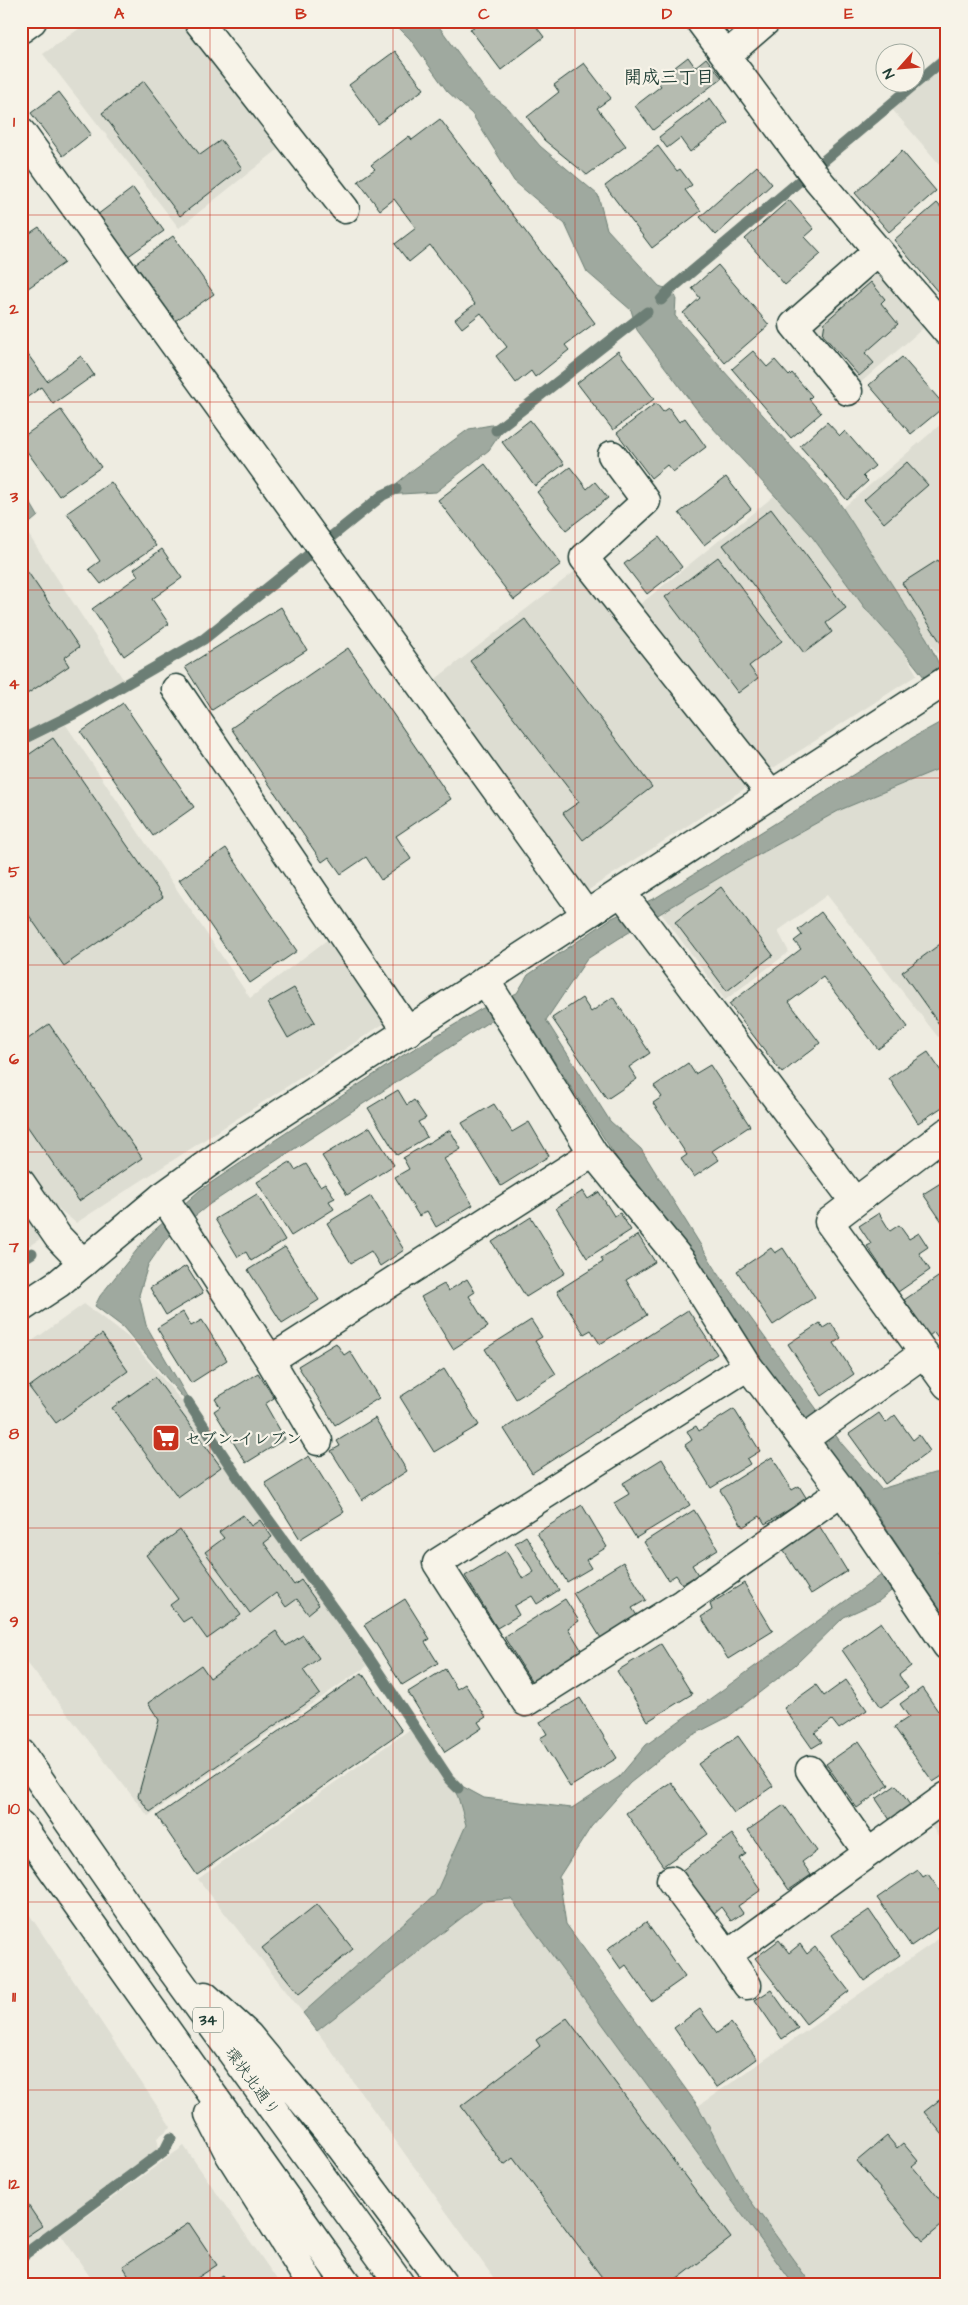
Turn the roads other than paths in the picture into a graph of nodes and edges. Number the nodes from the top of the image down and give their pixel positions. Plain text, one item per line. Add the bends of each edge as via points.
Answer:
1 (32, 21) edge
2 (198, 21) edge
3 (700, 21) edge
4 (766, 21) edge
5 (21, 29) edge
6 (727, 55) junction
7 (21, 132) edge
8 (346, 209) dead end
9 (878, 251) junction
10 (947, 332) edge
11 (848, 391) dead end
12 (612, 455) dead end
13 (938, 685) edge
14 (176, 689) dead end
15 (771, 794) junction
16 (624, 896) junction
17 (586, 914) junction
18 (491, 988) junction
19 (408, 1032) junction
20 (947, 1132) edge
21 (593, 1153) junction
22 (21, 1183) edge
23 (855, 1202) junction
24 (173, 1211) junction
25 (83, 1263) junction
26 (21, 1308) edge
27 (924, 1354) junction
28 (270, 1360) junction
29 (748, 1366) junction
30 (947, 1385) edge
31 (318, 1440) dead end
32 (804, 1440) junction
33 (842, 1491) junction
34 (947, 1646) edge
35 (21, 1753) edge
36 (810, 1770) dead end
37 (947, 1796) edge
38 (21, 1825) edge
39 (868, 1853) junction
40 (671, 1880) dead end
41 (728, 1955) junction
42 (166, 1962) junction
43 (747, 1985) dead end
44 (171, 2038) junction
45 (311, 2284) edge
46 (347, 2284) edge
47 (400, 2284) edge
48 (443, 2284) edge

1 - 5 main road
2 - 8 main road
3 - 6 main road
4 - 6 main road
6 - 9 main road via 818,180
7 - 17 main road
9 - 10 main road
9 - 11 main road via 794,325
12 - 15 main road via 646,501 584,558
13 - 15 main road
14 - 19 main road
15 - 16 main road
16 - 17 main road
16 - 23 main road
17 - 18 main road
18 - 19 main road
18 - 21 main road
19 - 24 main road via 243,1138
20 - 23 main road
21 - 28 main road
21 - 29 main road via 683,1263
22 - 25 main road via 58,1237
23 - 27 main road via 829,1222
24 - 25 main road
24 - 28 main road
25 - 26 main road
27 - 30 main road
27 - 32 main road
28 - 31 main road
29 - 32 main road
29 - 33 main road via 437,1563 526,1702 683,1603
32 - 33 main road
33 - 34 main road
35 - 42 main road, 環状北通り / 34
36 - 39 main road
37 - 39 main road
38 - 44 main road, 34
39 - 41 main road
40 - 41 main road
41 - 43 main road
42 - 47 main road, 環状北通り / 34
42 - 48 main road via 248,2035 340,2146
44 - 45 main road via 230,2155
44 - 46 main road, 34

